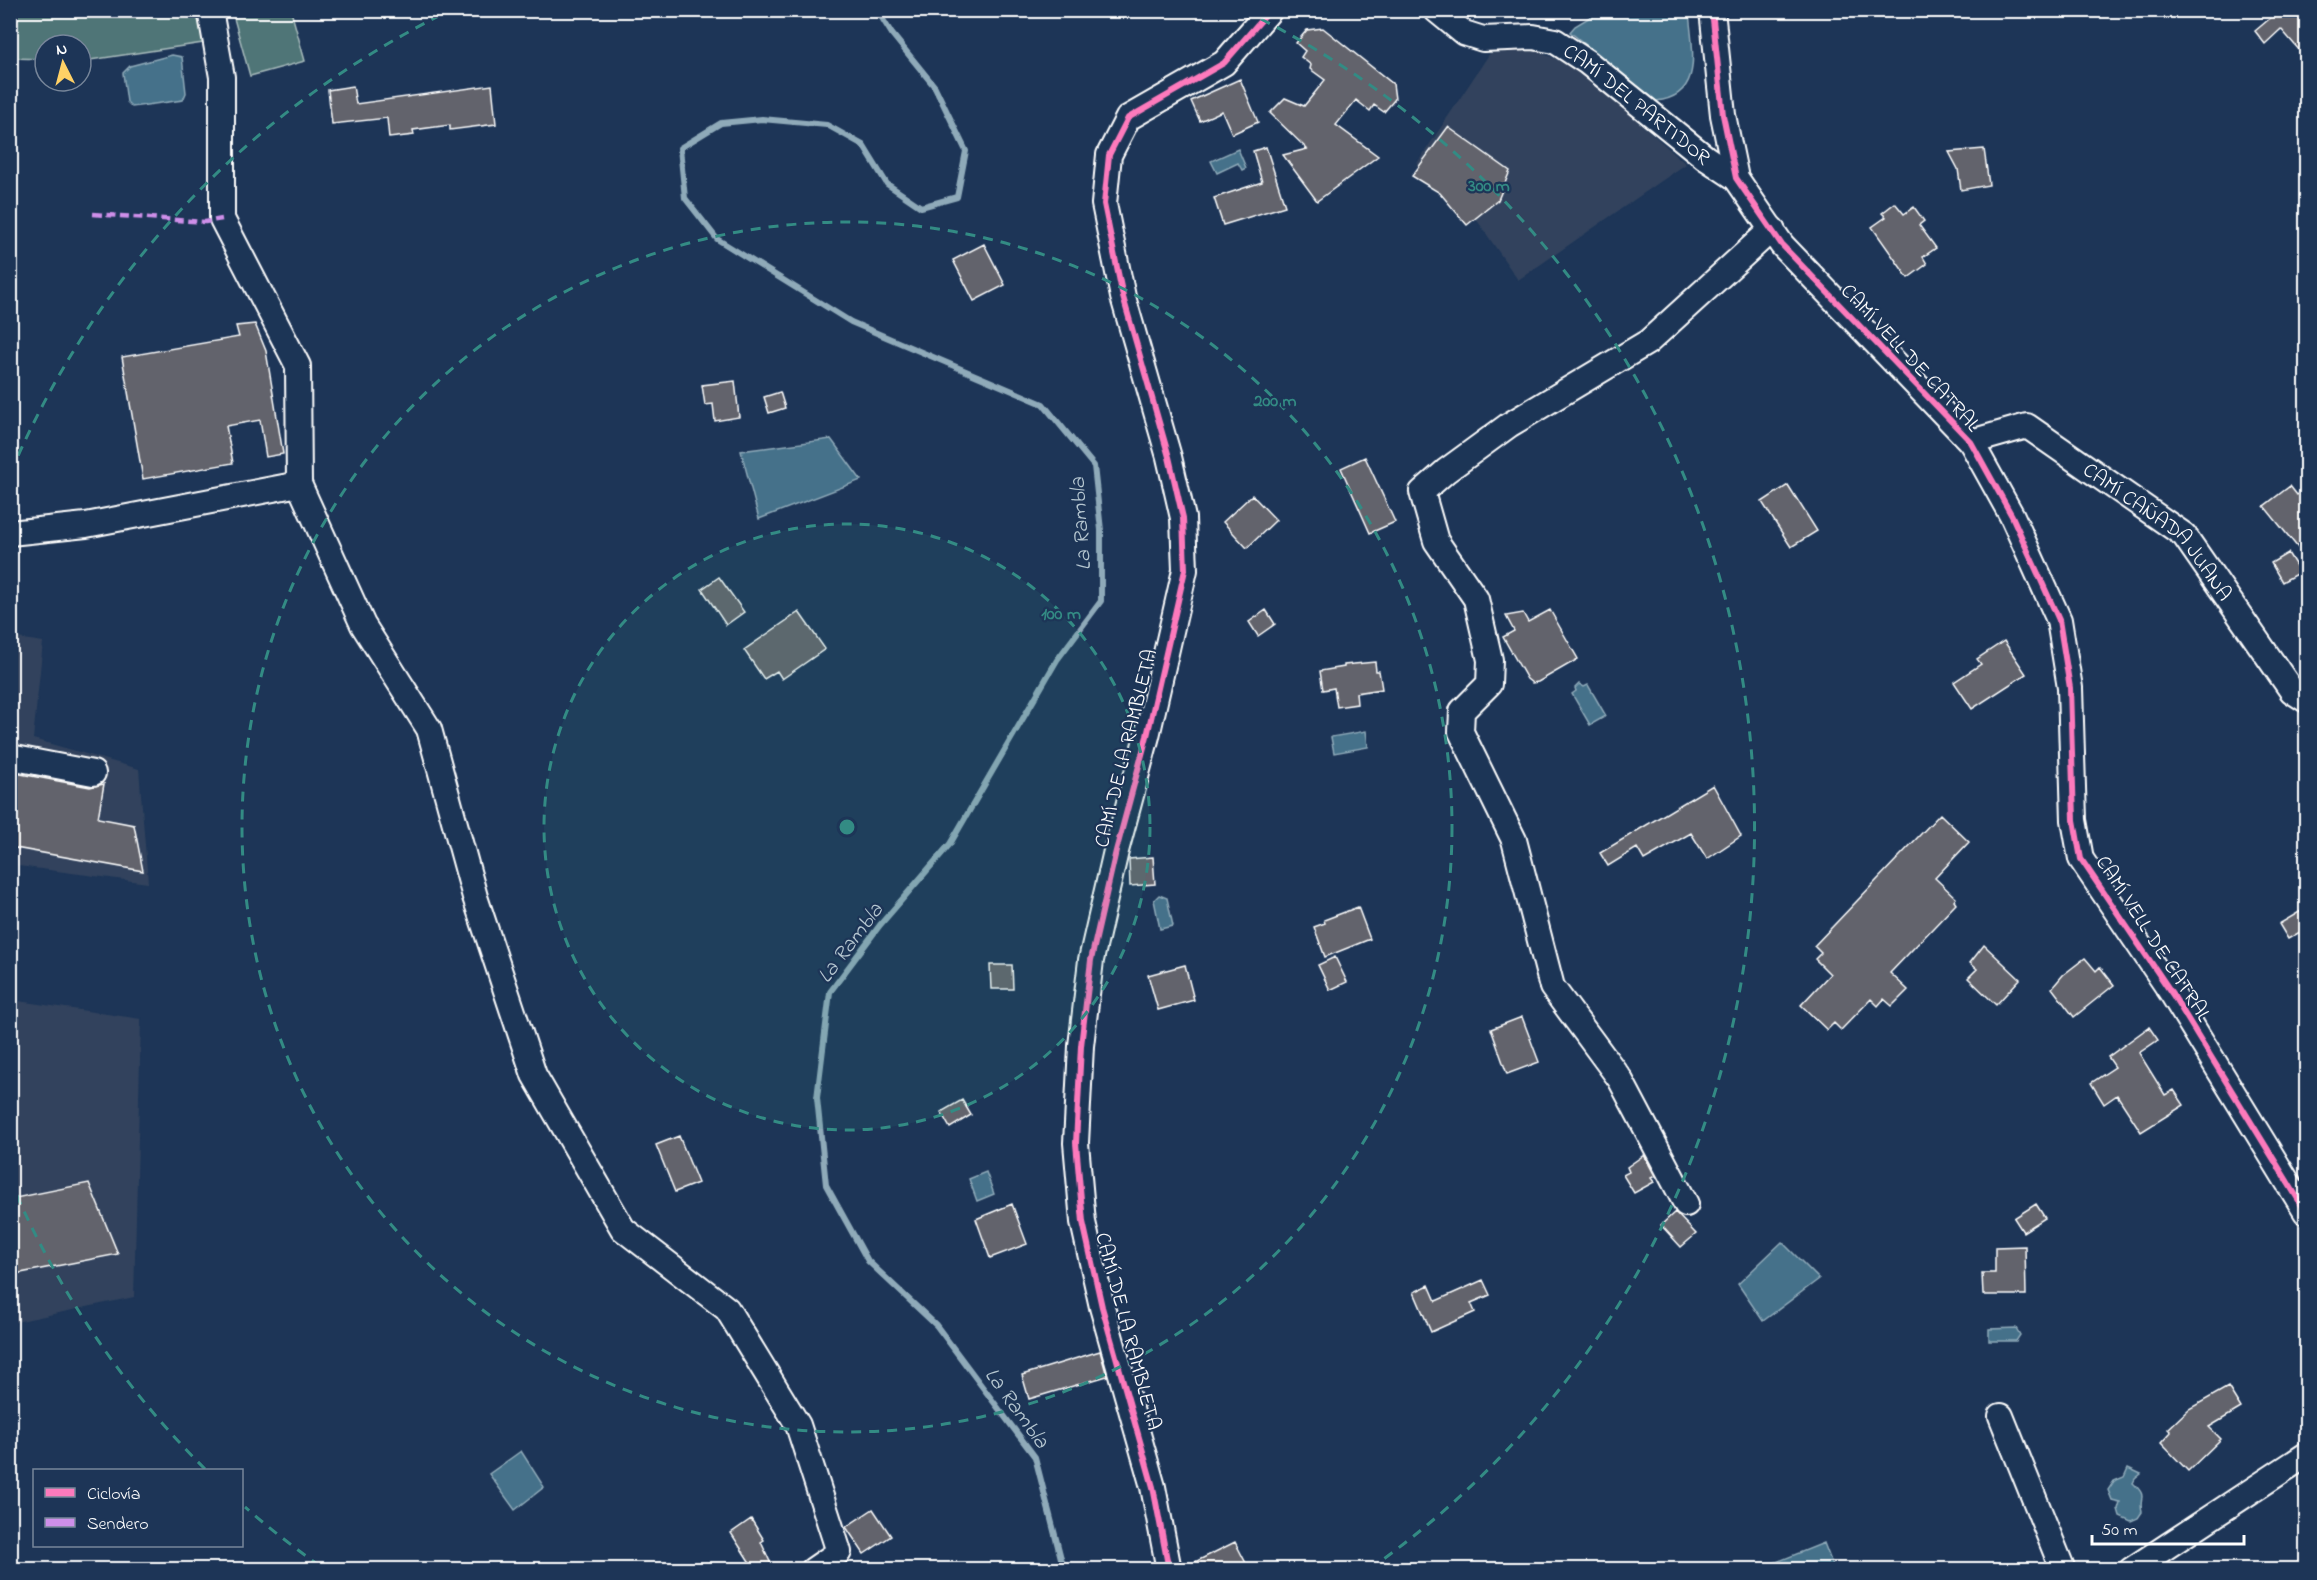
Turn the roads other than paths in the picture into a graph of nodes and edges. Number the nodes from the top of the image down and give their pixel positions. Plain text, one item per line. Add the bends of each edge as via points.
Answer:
1 (210, 10) edge
2 (1270, 10) edge
3 (1436, 10) edge
4 (1712, 10) edge
5 (1736, 178) junction
6 (1772, 229) junction
7 (1971, 441) junction
8 (299, 484) junction
9 (10, 533) edge
10 (2307, 700) edge
11 (10, 758) edge
12 (93, 773) dead end
13 (1686, 1204) dead end
14 (2307, 1212) edge
15 (2001, 1416) dead end
16 (2307, 1455) edge
17 (813, 1569) edge
18 (1169, 1569) edge
19 (2063, 1569) edge
20 (2131, 1569) edge

1 - 8 street via 222,77 222,219 298,366
2 - 18 street, CAMÍ DE LA RAMBLETA via 1224,63 1128,118 1109,154 1104,204 1123,297 1183,518 1185,570 1091,960 1076,1143 1083,1222 1102,1307 1153,1487
3 - 5 street, CAMÍ DEL PARTIDOR via 1464,33 1484,39 1533,37 1555,41
4 - 5 street, CAMÍ VELL DE CATRAL via 1723,115
5 - 6 street, CAMÍ VELL DE CATRAL
6 - 7 street, CAMÍ VELL DE CATRAL
6 - 13 street via 1648,342 1509,425 1422,492 1436,541 1476,599 1490,660 1490,684 1462,711 1461,732 1514,840 1552,987 1620,1079
7 - 10 street, CAMÍ CAÑADA JUANA via 2027,426 2184,534 2292,691
7 - 14 street, CAMÍ VELL DE CATRAL via 2012,516 2059,620 2070,688 2074,820 2081,859 2173,995
8 - 9 street via 86,525
8 - 17 street via 363,625 429,729 475,897 534,1075 623,1229 727,1309 798,1425 839,1552
11 - 12 street
15 - 19 street
16 - 20 street

